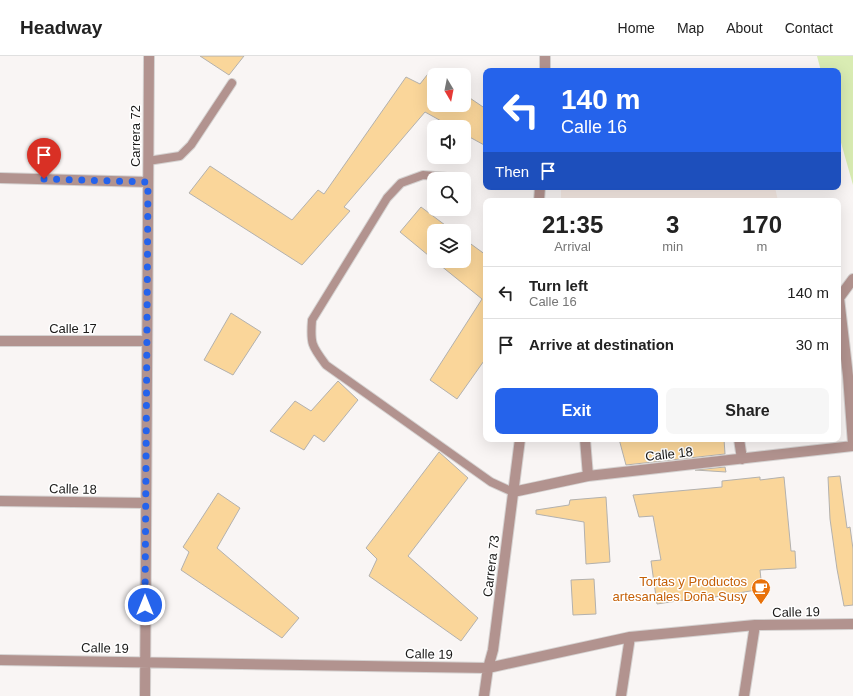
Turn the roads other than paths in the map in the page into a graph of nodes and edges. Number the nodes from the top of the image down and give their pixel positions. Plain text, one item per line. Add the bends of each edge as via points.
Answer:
1 (149, 56) edge
2 (545, 56) edge
3 (545, 68) edge
4 (232, 82) dead end
5 (148, 162) junction
6 (427, 174) edge
7 (0, 178) edge
8 (148, 182) junction
9 (853, 279) edge
10 (841, 294) edge
11 (841, 317) edge
12 (0, 341) edge
13 (147, 341) junction
14 (850, 375) edge
15 (520, 442) edge
16 (585, 442) edge
17 (739, 442) edge
18 (853, 445) edge
19 (742, 459) junction
20 (588, 476) junction
21 (513, 492) junction
22 (0, 501) edge
23 (146, 503) junction
24 (853, 624) edge
25 (755, 625) junction
26 (630, 637) junction
27 (0, 660) edge
28 (145, 662) junction
29 (488, 668) junction
30 (145, 696) edge
31 (484, 696) edge
32 (621, 696) edge
33 (744, 696) edge

1 - 5 street, Carrera 72
2 - 3 street
4 - 5 lane via 191,145 180,156
5 - 8 street, Carrera 72
6 - 21 lane via 401,182 387,198 312,320 311,336 314,349 326,365 491,482
7 - 8 street
8 - 13 street, Carrera 72
9 - 10 street
11 - 14 street
12 - 13 street, Calle 17
13 - 23 street, Carrera 72
14 - 18 street
15 - 21 street, Carrera 73
16 - 20 street
17 - 19 street
18 - 19 street, Calle 18
19 - 20 street, Calle 18
20 - 21 street, Calle 18
21 - 29 street, Carrera 73 via 493,650
22 - 23 street, Calle 18
23 - 28 street, Carrera 72
24 - 25 street, Calle 19
25 - 26 street, Calle 19
25 - 33 street
26 - 29 street, Calle 19
26 - 32 street
27 - 28 street, Calle 19
28 - 29 street, Calle 19
28 - 30 street, Carrera 72
29 - 31 street, Carrera 73

